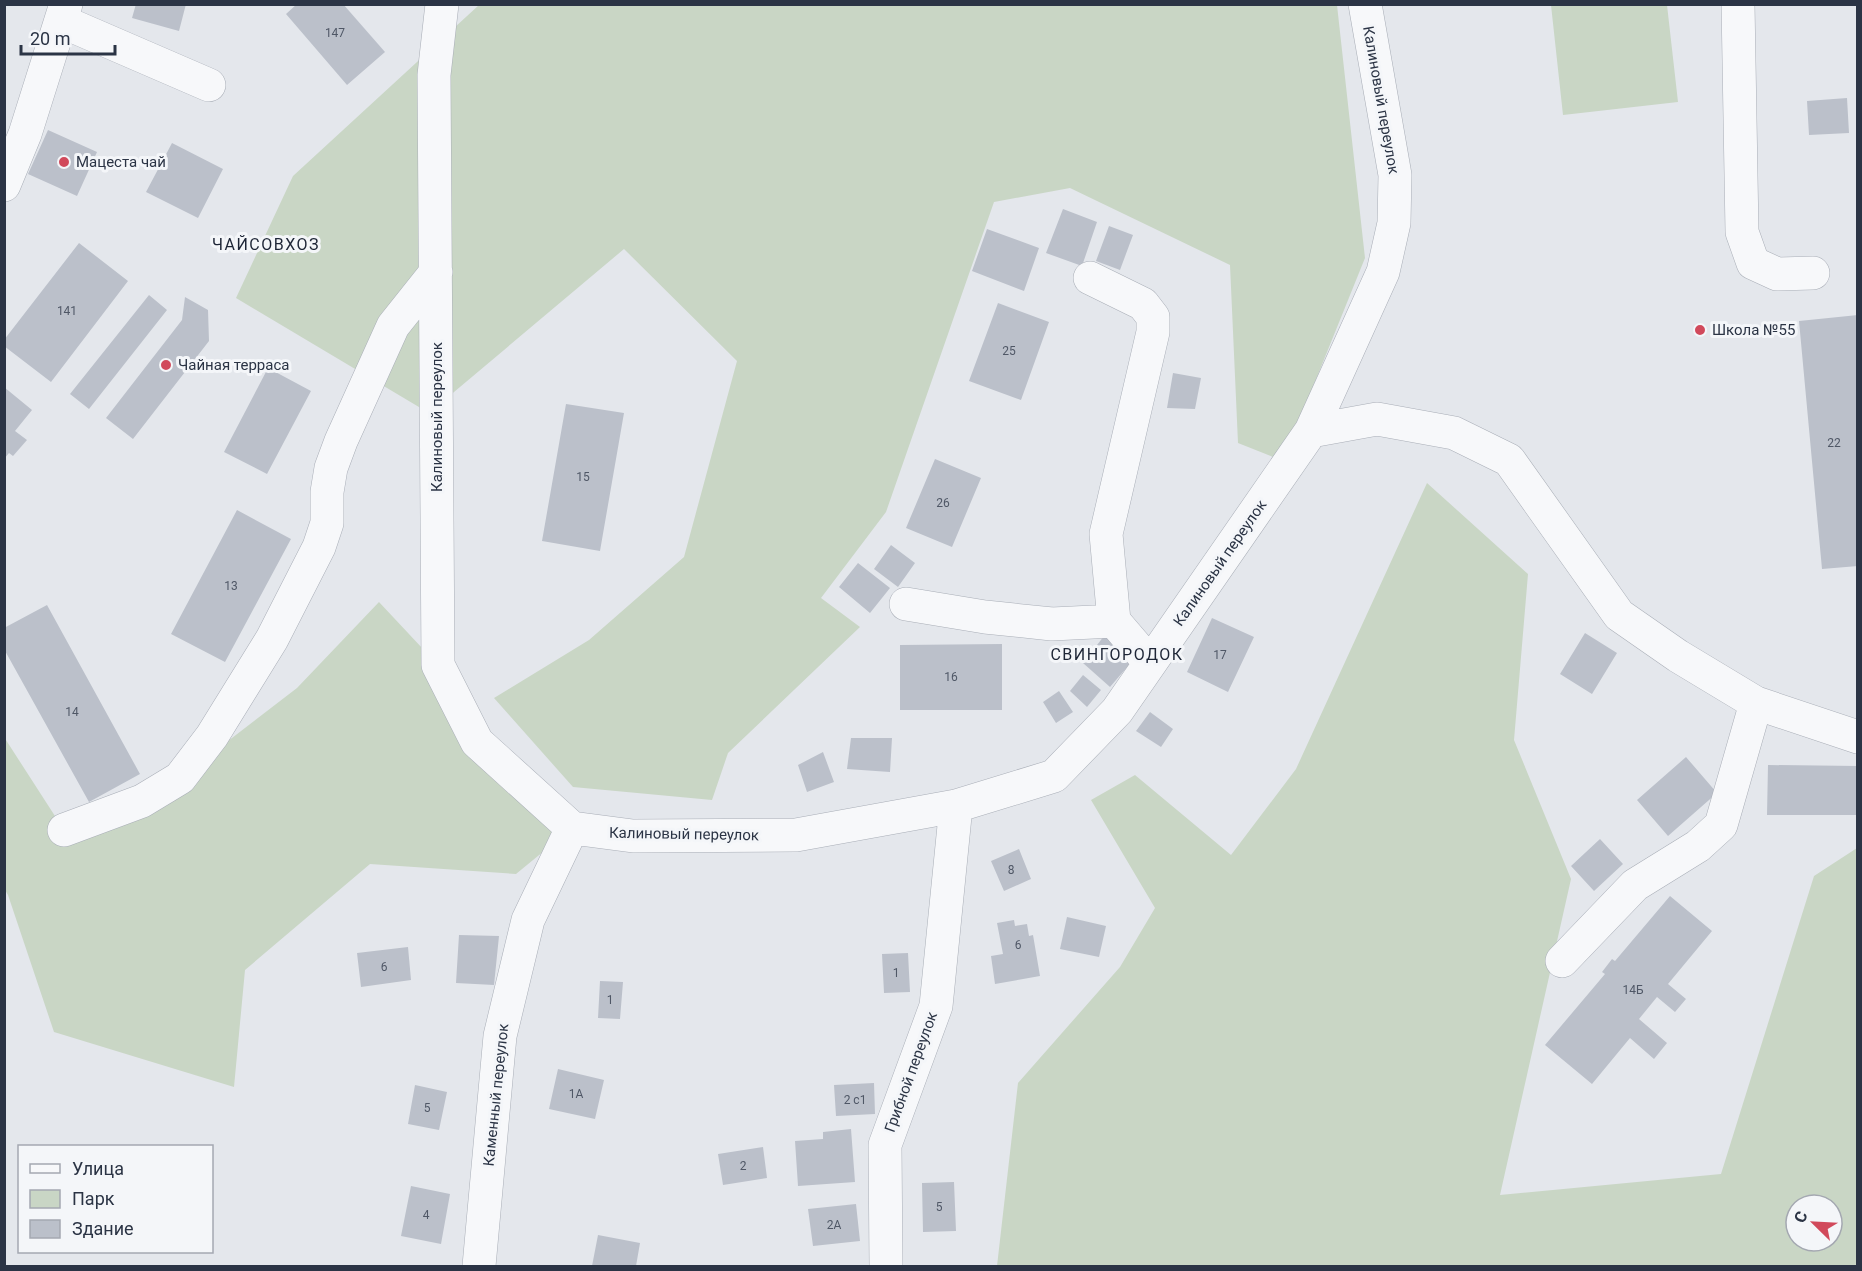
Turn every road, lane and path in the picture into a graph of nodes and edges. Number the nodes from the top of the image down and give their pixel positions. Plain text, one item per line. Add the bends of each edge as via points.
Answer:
1 (442, 4) edge
2 (1365, 4) edge
3 (1738, 4) edge
4 (64, 13) edge
5 (209, 85) dead end
6 (4, 185) edge
7 (436, 272) junction
8 (1813, 273) dead end
9 (1090, 278) dead end
10 (1311, 431) junction
11 (906, 604) dead end
12 (1114, 621) junction
13 (1150, 663) junction
14 (1756, 703) junction
15 (1857, 737) edge
16 (956, 806) junction
17 (572, 828) junction
18 (64, 830) dead end
19 (1562, 961) dead end
20 (479, 1266) edge
21 (886, 1266) edge

1 - 7 street, Калиновый переулок via 434,75
2 - 10 street, Калиновый переулок via 1395,175 1394,223 1383,272
3 - 8 street via 1742,232 1753,263 1777,274
4 - 5 street
4 - 6 street via 26,134
7 - 17 street, Калиновый переулок via 438,664 477,742
7 - 18 street via 393,326 331,468 327,523 320,547 272,639 212,736 180,778 142,801
9 - 12 street via 1143,303 1153,317 1153,332 1106,534
10 - 13 street, Калиновый переулок
10 - 14 street via 1377,419 1454,433 1509,460 1619,615
11 - 12 street via 1052,624
12 - 13 street
13 - 16 street, Калиновый переулок via 1117,711 1054,776
14 - 15 street
14 - 19 street via 1721,825 1698,846 1635,885
16 - 17 street, Калиновый переулок via 796,836 633,836
16 - 21 street, Грибной переулок via 936,1006 885,1145
17 - 20 street, Каменный переулок via 528,920 500,1036

